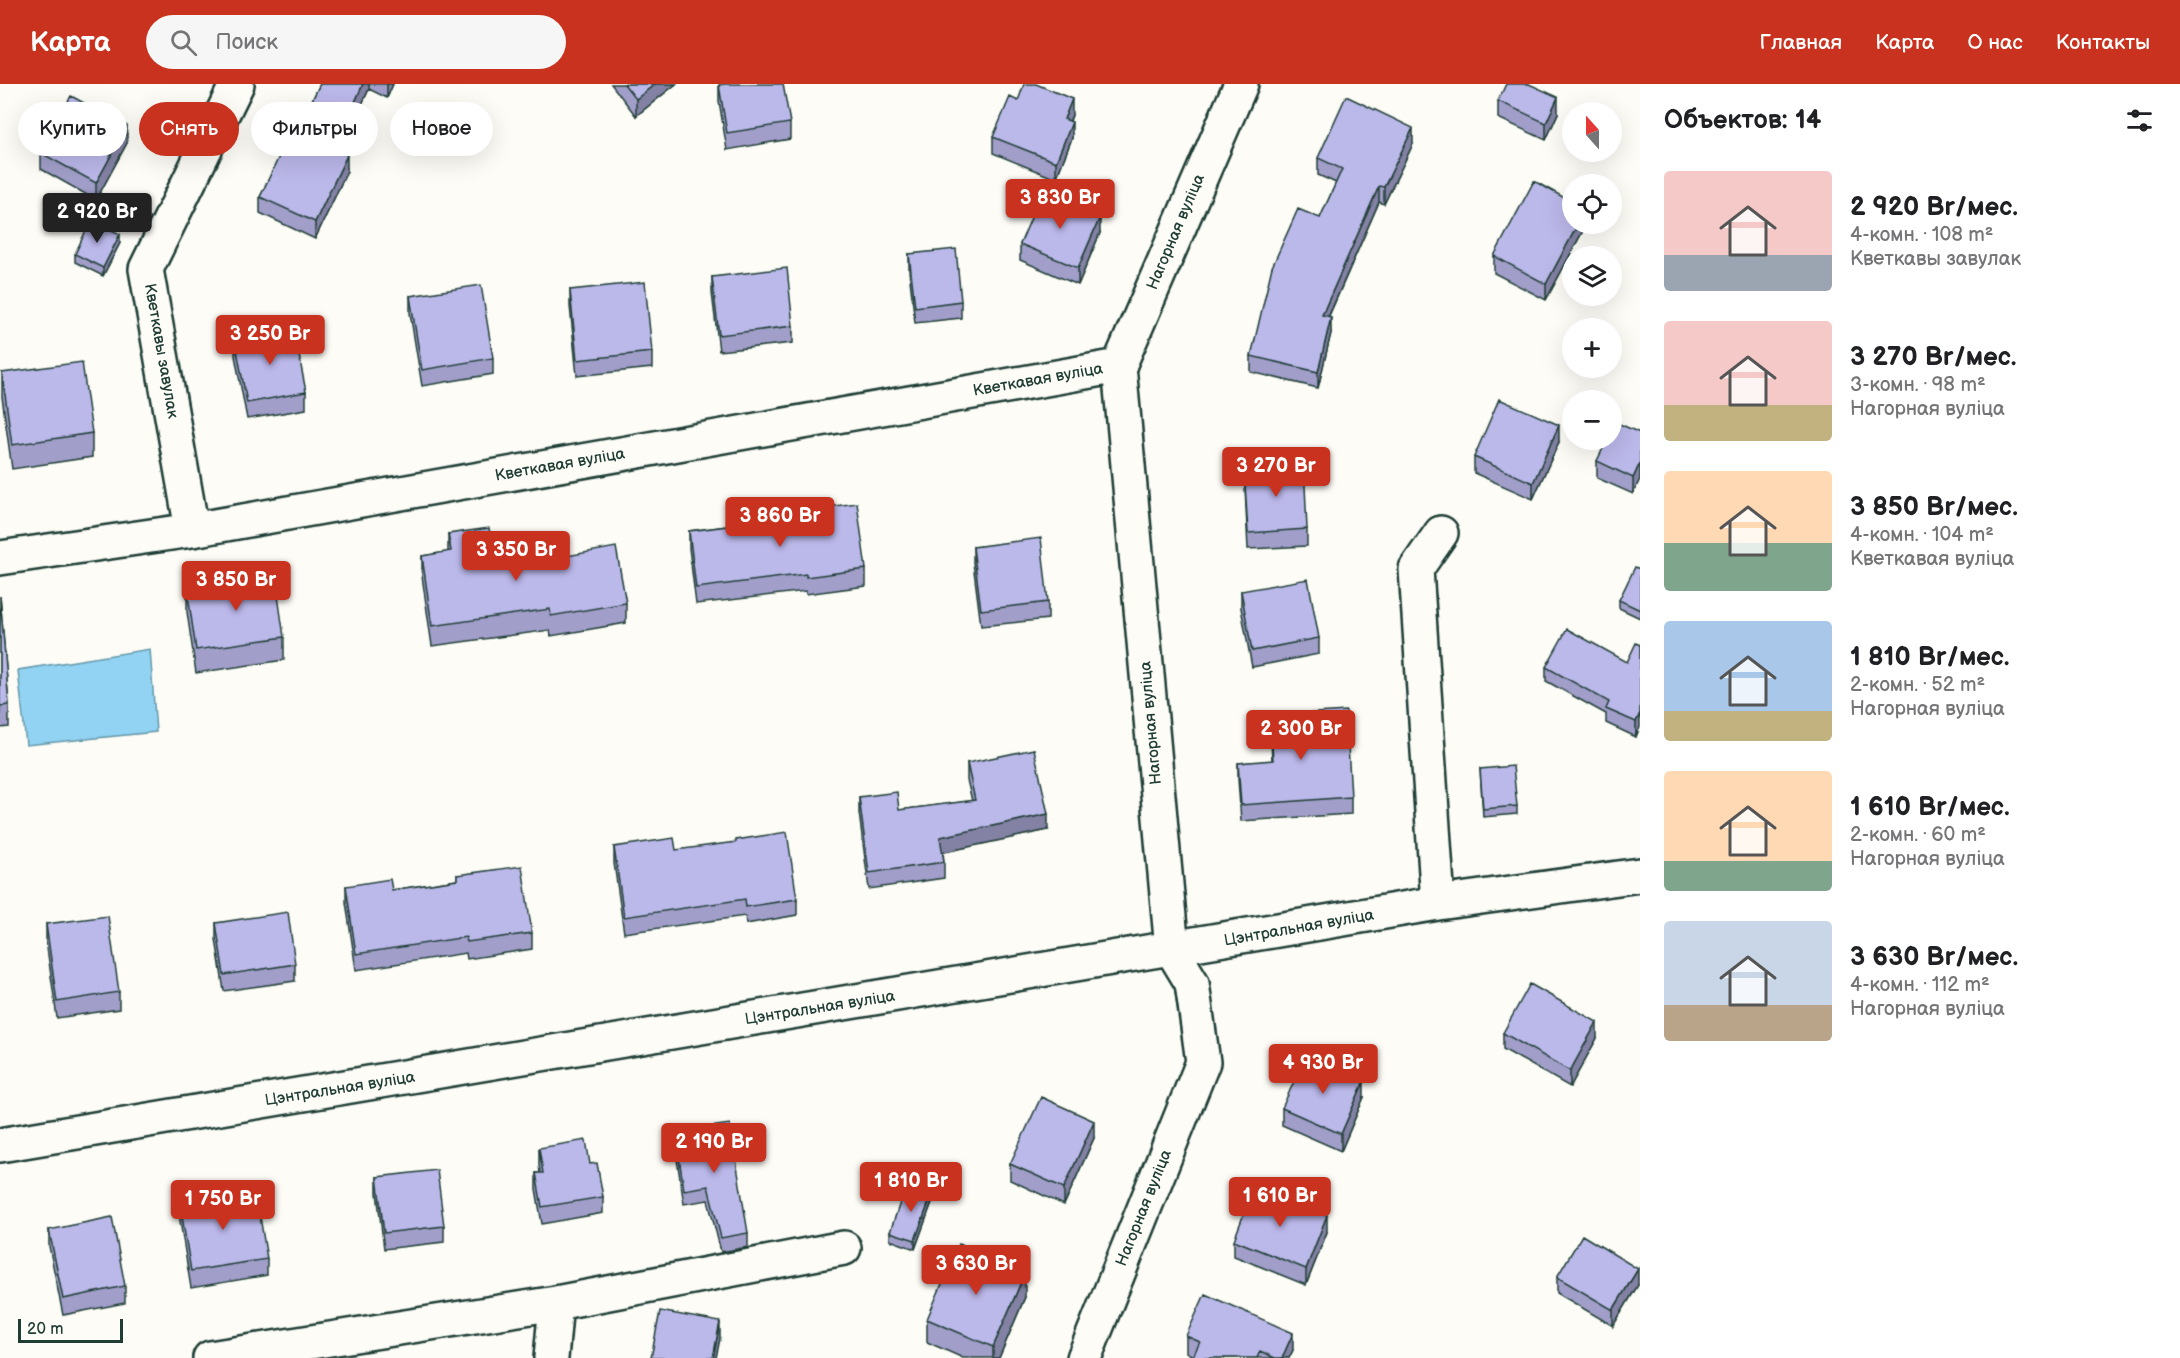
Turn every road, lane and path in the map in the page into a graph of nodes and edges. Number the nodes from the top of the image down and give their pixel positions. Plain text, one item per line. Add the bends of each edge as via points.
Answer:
1 (237, 84) edge
2 (1241, 84) edge
3 (1119, 366) junction
4 (192, 530) junction
5 (1441, 533) dead end
6 (0, 558) edge
7 (1640, 875) edge
8 (1438, 903) junction
9 (1172, 950) junction
10 (0, 1145) edge
11 (844, 1248) dead end
12 (556, 1304) junction
13 (210, 1358) edge
14 (551, 1358) edge
15 (1084, 1358) edge

1 - 4 street, Кветкавы завулак via 146,269
2 - 3 street, Нагорная вуліца
3 - 4 street, Кветкавая вуліца
3 - 9 street, Нагорная вуліца
4 - 6 street, Кветкавая вуліца
5 - 8 street via 1416,569
7 - 8 street, Цэнтральная вуліца
8 - 9 street, Цэнтральная вуліца
9 - 10 street, Цэнтральная вуліца
9 - 15 street, Нагорная вуліца via 1192,983 1203,1062
11 - 12 street
12 - 13 street
12 - 14 street

